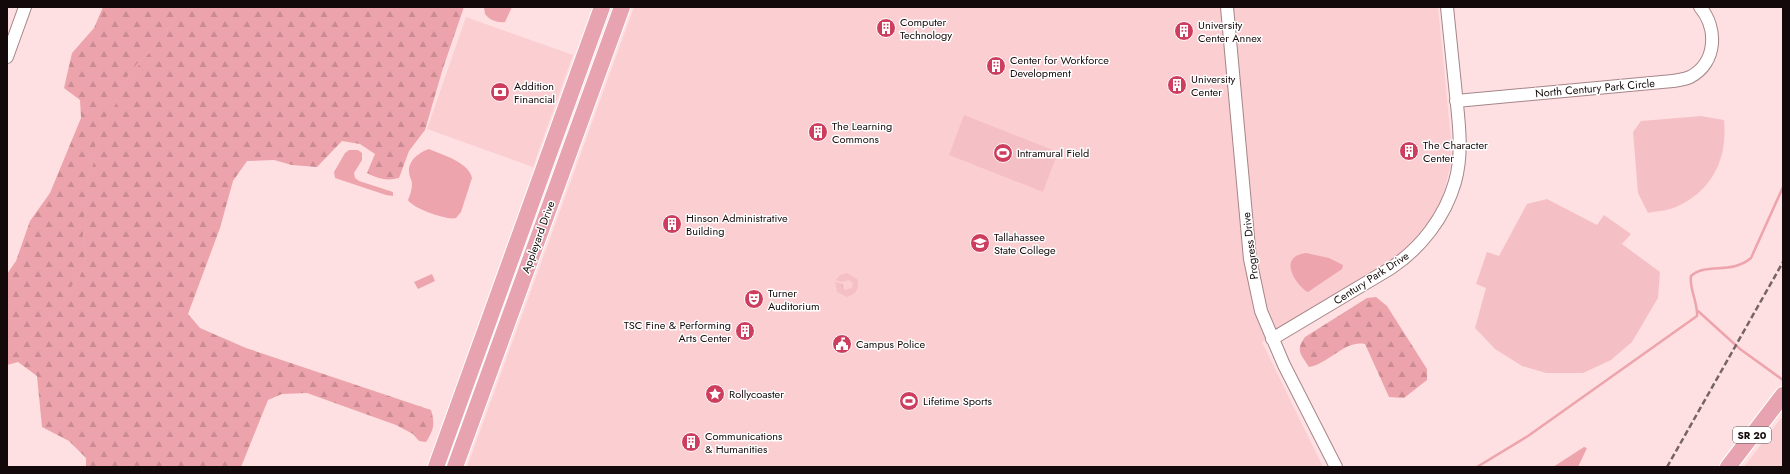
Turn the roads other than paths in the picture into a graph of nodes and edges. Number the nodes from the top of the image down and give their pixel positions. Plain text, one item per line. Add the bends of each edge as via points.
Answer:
1 (25, 7) edge
2 (602, 7) edge
3 (622, 7) edge
4 (1227, 7) edge
5 (1447, 7) edge
6 (1700, 7) edge
7 (7, 57) edge
8 (604, 58) junction
9 (583, 60) junction
10 (1456, 101) junction
11 (541, 177) junction
12 (558, 183) junction
13 (1272, 339) junction
14 (477, 354) junction
15 (494, 360) junction
16 (1780, 399) edge
17 (436, 467) edge
18 (455, 467) edge
19 (1336, 467) edge
20 (1728, 467) edge

1 - 7 street
2 - 9 main road, Appleyard Drive
3 - 8 main road, Appleyard Drive
4 - 13 street, Progress Drive via 1250,259 1261,312
5 - 10 street, Century Park Drive
6 - 10 street, North Century Park Circle via 1712,28 1713,40 1703,65 1689,77
8 - 9 street
8 - 12 main road, Appleyard Drive
9 - 11 main road, Appleyard Drive
10 - 13 street, Century Park Drive via 1459,147 1455,182 1442,214 1432,229 1408,256 1393,267
11 - 12 street
11 - 14 main road, Appleyard Drive
12 - 15 main road, Appleyard Drive
13 - 19 street, Progress Drive
14 - 15 street
14 - 17 main road, Appleyard Drive
15 - 18 main road, Appleyard Drive
16 - 20 main road, SR 20

